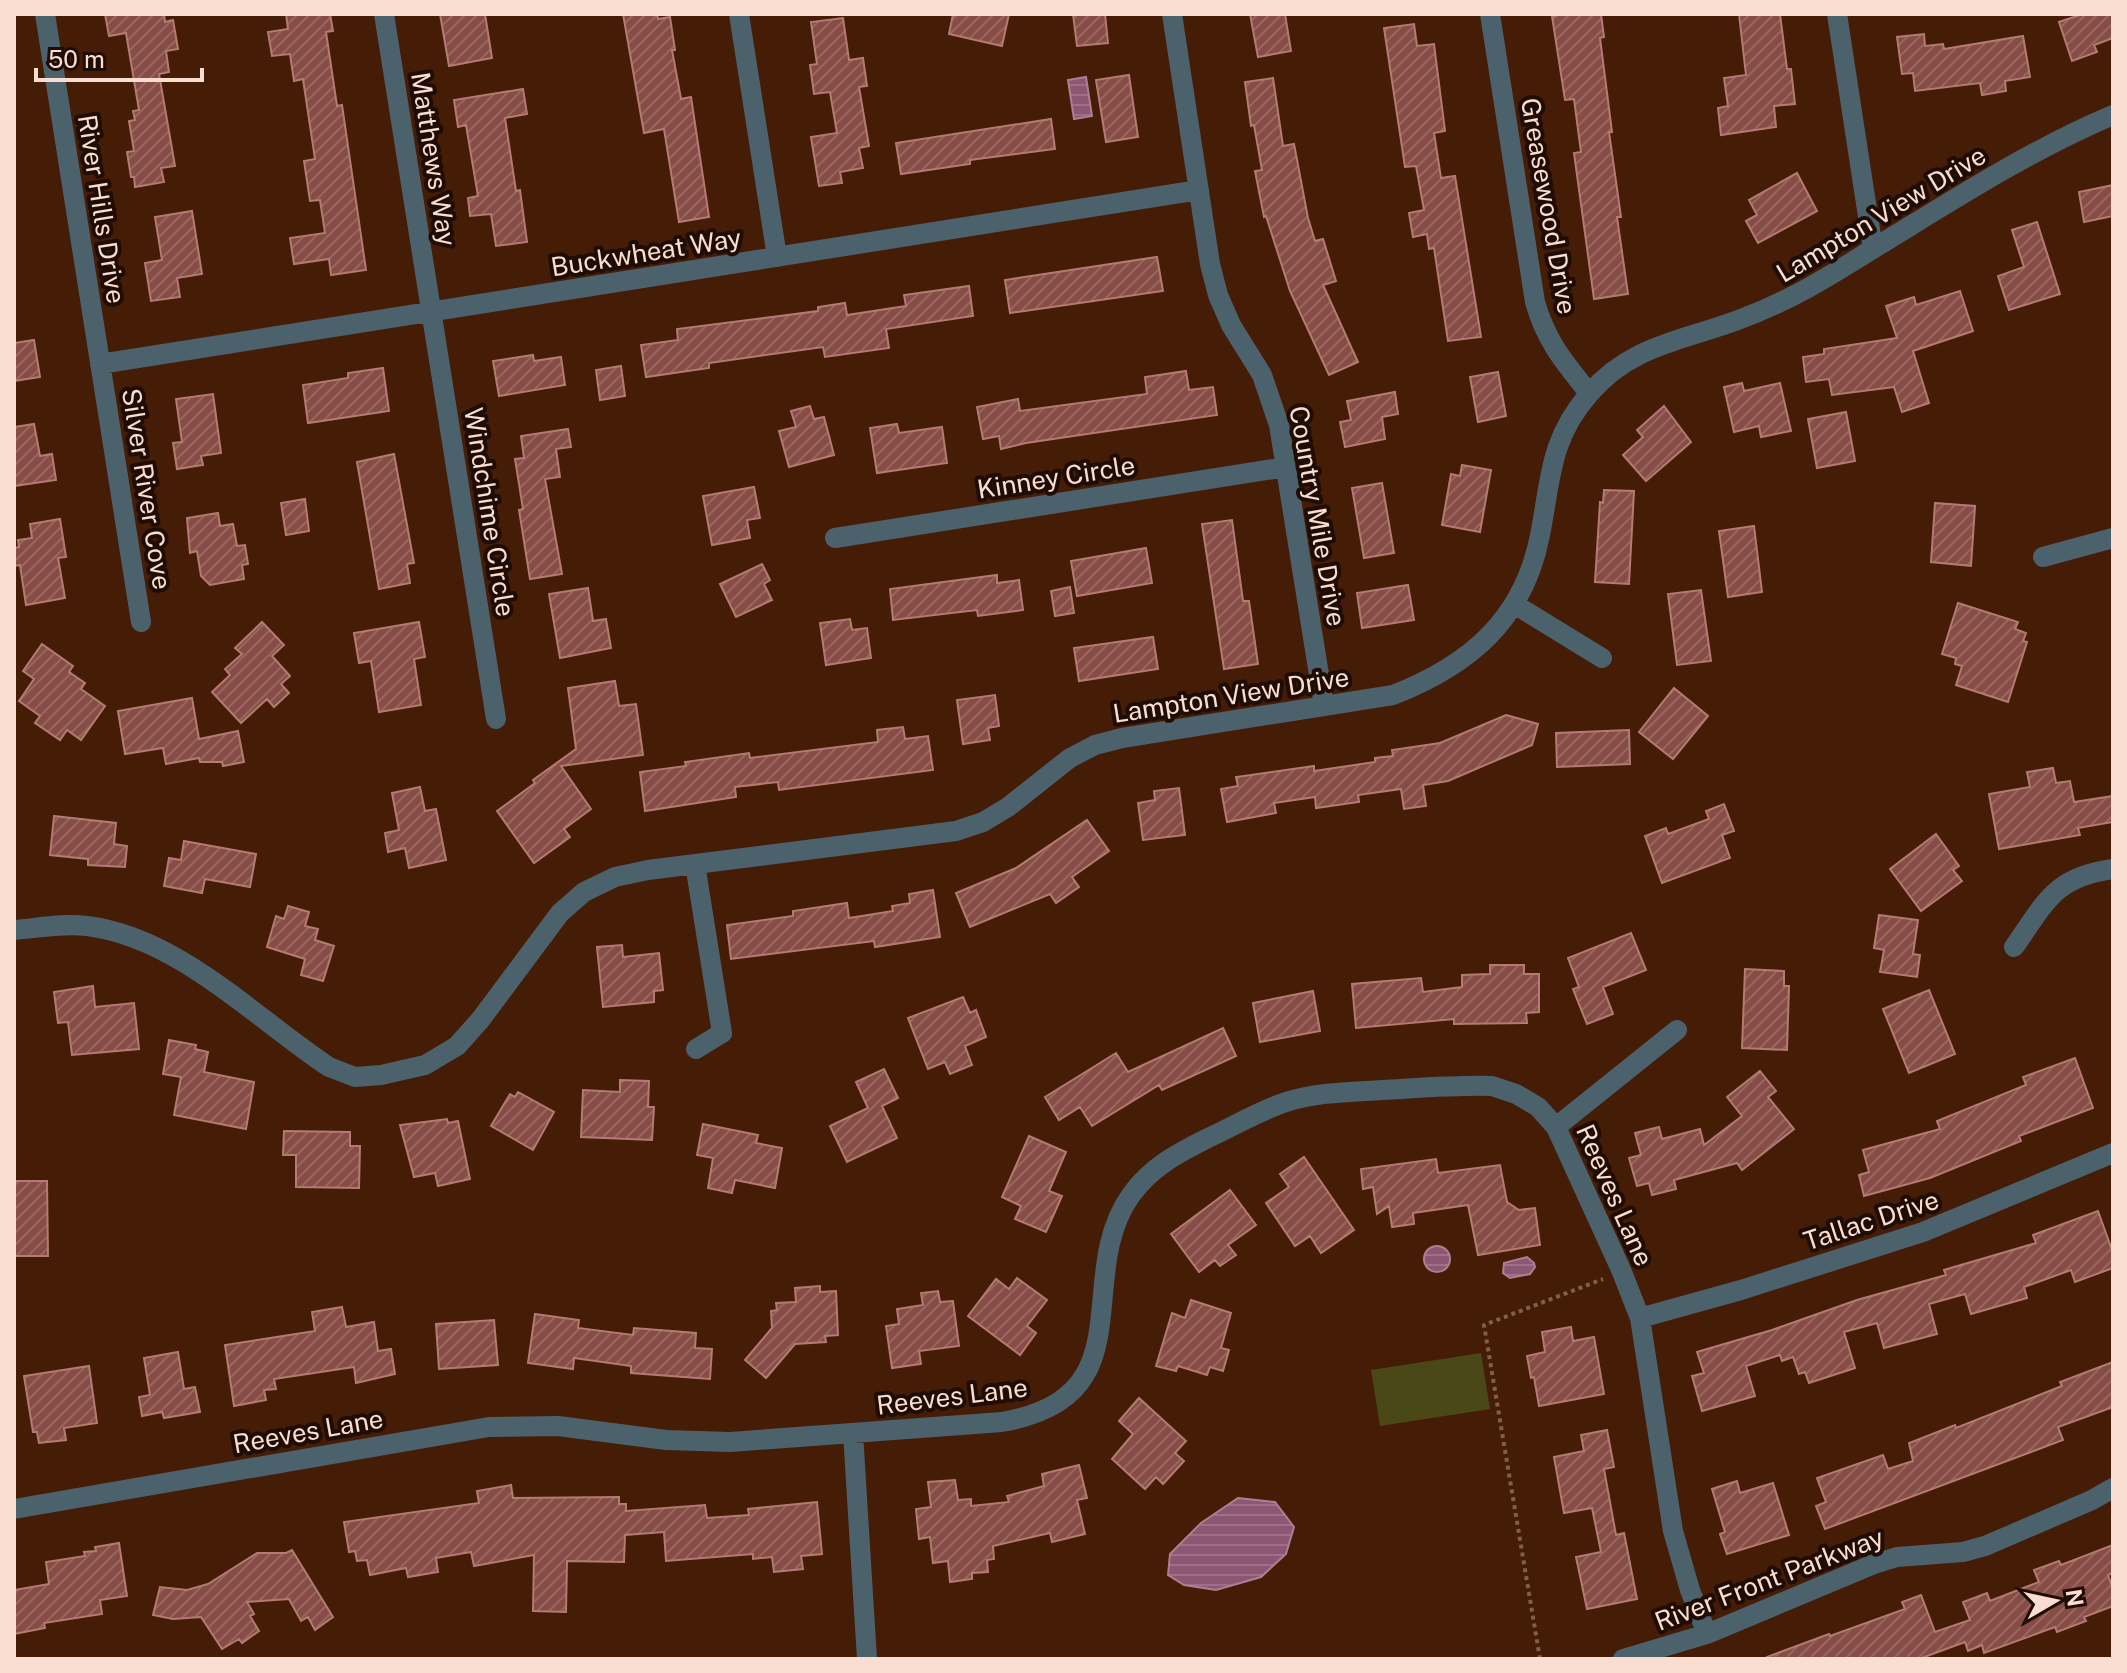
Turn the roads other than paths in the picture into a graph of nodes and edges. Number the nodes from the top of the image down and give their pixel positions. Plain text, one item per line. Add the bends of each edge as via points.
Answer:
1 (45, 14) edge
2 (384, 14) edge
3 (739, 14) edge
4 (1172, 14) edge
5 (1490, 14) edge
6 (1837, 14) edge
7 (2113, 115) edge
8 (1199, 190) junction
9 (1873, 249) junction
10 (777, 257) junction
11 (432, 312) junction
12 (100, 364) junction
13 (1589, 393) junction
14 (1286, 467) junction
15 (835, 538) dead end
16 (2113, 538) edge
17 (2043, 557) dead end
18 (1514, 604) junction
19 (141, 622) dead end
20 (1602, 658) dead end
21 (1324, 706) junction
22 (496, 719) dead end
23 (695, 864) junction
24 (2113, 869) edge
25 (14, 930) edge
26 (2014, 947) dead end
27 (1677, 1030) dead end
28 (696, 1049) dead end
29 (1556, 1127) junction
30 (2113, 1153) edge
31 (1640, 1318) junction
32 (853, 1433) junction
33 (2113, 1488) edge
34 (14, 1509) edge
35 (1707, 1634) junction
36 (867, 1659) edge
37 (1623, 1659) edge

1 - 12 street, River Hills Drive
2 - 11 street, Matthews Way
3 - 10 street
4 - 8 street, Country Mile Drive
5 - 13 street, Greasewood Drive via 1542,327
6 - 9 street
7 - 9 street, Lampton View Drive via 2057,140
8 - 10 street, Buckwheat Way
8 - 14 street, Country Mile Drive via 1218,295 1272,399
9 - 13 street, Lampton View Drive via 1782,303 1648,349
10 - 11 street, Buckwheat Way
11 - 12 street, Buckwheat Way
11 - 22 street, Windchime Circle
12 - 19 street, Silver River Cove
13 - 18 street, Lampton View Drive via 1556,449 1531,570
14 - 15 street, Kinney Circle
14 - 21 street, Country Mile Drive
16 - 17 street
18 - 20 street
18 - 21 street, Lampton View Drive via 1463,660 1430,681 1393,695
21 - 23 street, Lampton View Drive via 1095,745 983,822 956,831
23 - 25 street, Lampton View Drive via 615,877 584,892 560,913 457,1046 425,1065 381,1075 355,1077 329,1067 157,946 88,926
23 - 28 street via 722,1033
24 - 26 street via 2082,874 2059,887
27 - 29 street
29 - 31 street, Reeves Lane
29 - 32 street, Reeves Lane via 1538,1107 1492,1086 1334,1093 1264,1111 1173,1155 1147,1174 1128,1198 1115,1226 1089,1368 1053,1408 1002,1422
30 - 31 street, Tallac Drive via 1923,1232
31 - 35 street, Reeves Lane via 1673,1531
32 - 34 street, Reeves Lane via 730,1442 558,1426 489,1427
32 - 36 street
33 - 35 street, River Front Parkway via 1985,1546 1874,1564
35 - 37 street, River Front Parkway

